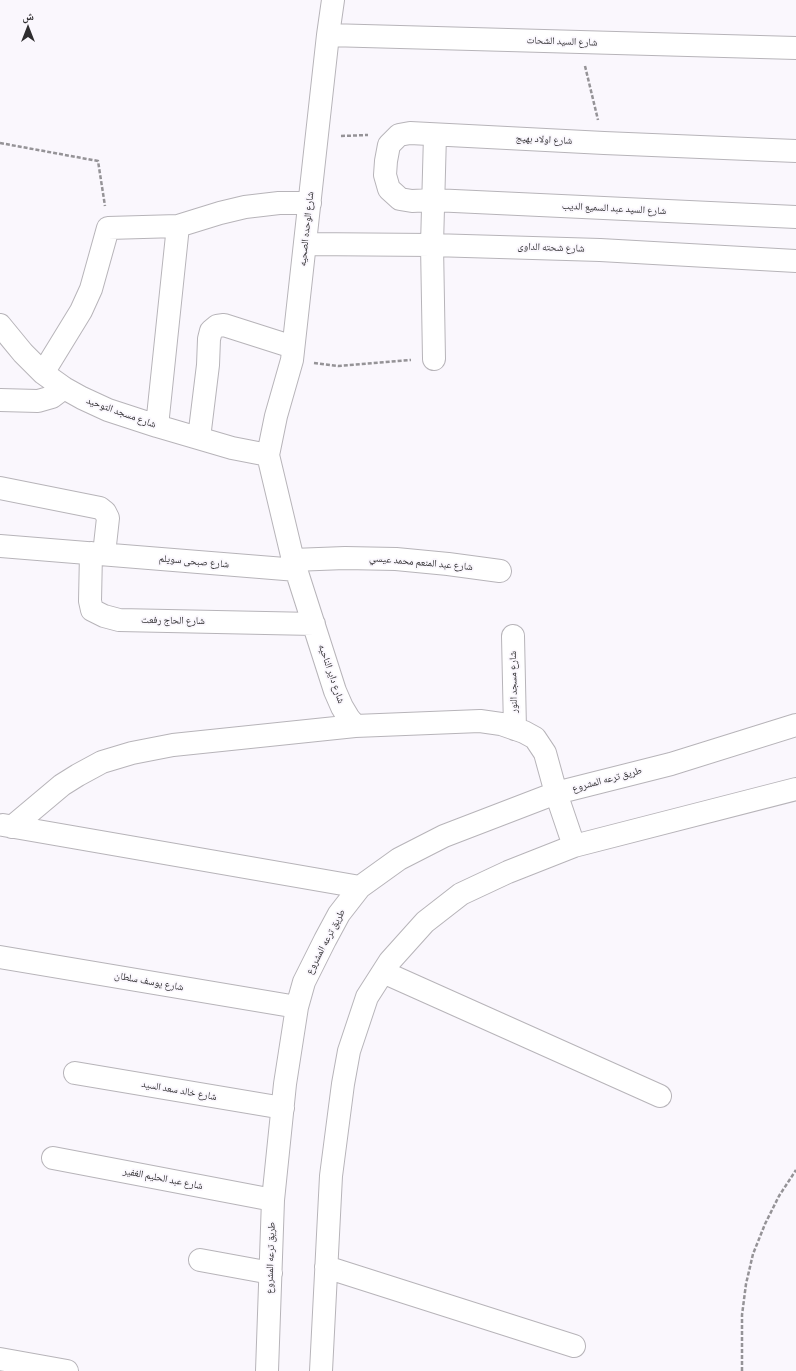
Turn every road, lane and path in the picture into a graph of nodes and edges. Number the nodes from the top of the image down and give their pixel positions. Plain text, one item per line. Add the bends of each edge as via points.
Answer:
1 (333, 0) edge
2 (328, 35) junction
3 (585, 42) junction
4 (796, 48) edge
5 (371, 135) dead end
6 (435, 135) junction
7 (317, 136) junction
8 (0, 143) edge
9 (604, 143) junction
10 (796, 151) edge
11 (433, 200) junction
12 (310, 203) junction
13 (796, 217) edge
14 (178, 226) junction
15 (108, 228) junction
16 (305, 244) junction
17 (432, 245) junction
18 (796, 261) edge
19 (0, 325) edge
20 (293, 353) junction
21 (434, 358) joint
22 (43, 373) junction
23 (64, 388) junction
24 (0, 400) edge
25 (157, 426) junction
26 (199, 438) junction
27 (268, 455) junction
28 (0, 488) edge
29 (0, 546) edge
30 (98, 554) junction
31 (295, 565) junction
32 (500, 571) dead end
33 (314, 624) junction
34 (513, 636) dead end
35 (796, 725) edge
36 (356, 726) junction
37 (515, 729) junction
38 (796, 789) edge
39 (558, 800) junction
40 (6, 826) edge
41 (572, 840) junction
42 (360, 887) junction
43 (0, 957) edge
44 (383, 972) junction
45 (297, 1007) junction
46 (75, 1074) dead end
47 (660, 1096) dead end
48 (282, 1108) junction
49 (53, 1158) dead end
50 (796, 1170) edge
51 (273, 1200) junction
52 (200, 1260) dead end
53 (326, 1267) junction
54 (271, 1273) junction
55 (574, 1346) dead end
56 (0, 1359) edge
57 (67, 1371) edge
58 (267, 1371) edge
59 (320, 1371) edge
60 (742, 1371) edge

1 - 2 street, شارع الوحده الصحيه
2 - 3 street, شارع السيد الشحات
2 - 7 street, شارع الوحده الصحيه
3 - 4 street, شارع السيد الشحات
3 - 9 path via 585,66
5 - 7 path
6 - 9 street, شارع اولاد بهيج
6 - 11 street
6 - 11 street, شارع اولاد بهيج via 399,135 390,145 385,175 389,189 400,199
7 - 12 street, شارع الوحده الصحيه
8 - 15 path via 98,161
9 - 10 street, شارع اولاد بهيج
11 - 13 street, شارع السيد عبد السميع الديب
11 - 17 street
12 - 14 street via 245,207
12 - 16 street, شارع الوحده الصحيه
14 - 15 street
14 - 25 street
15 - 22 street via 92,289
16 - 17 street, شارع شحته الداوى
16 - 20 street, شارع الوحده الصحيه
17 - 18 street, شارع شحته الداوى via 608,250
17 - 21 street
19 - 22 street, شارع مسجد التوحيد
20 - 21 path via 338,366
20 - 26 street via 224,325 217,326 211,331
20 - 27 street, شارع الوحده الصحيه
22 - 23 street, شارع مسجد التوحيد
23 - 24 street via 52,397 38,401
23 - 25 street, شارع مسجد التوحيد via 108,410
25 - 26 street, شارع مسجد التوحيد
26 - 27 street, شارع مسجد التوحيد
27 - 31 street, شارع داير الناحيه
28 - 30 street via 100,508 108,518
29 - 30 street, شارع صبحى سويلم
30 - 31 street, شارع صبحى سويلم
30 - 33 street, شارع الحاج رفعت via 90,601 92,610 104,616 119,620
31 - 32 street, شارع عبد المنعم محمد عيسي via 345,558 396,559
31 - 33 street, شارع داير الناحيه
33 - 36 street, شارع داير الناحيه via 342,707
34 - 37 street, شارع مسجد النور
35 - 39 street, طريق ترعه المشروع
36 - 37 street via 465,721 501,724
36 - 40 street via 173,745 132,753 102,762 78,775
37 - 39 street via 535,738 545,753
38 - 41 street
39 - 41 street
39 - 42 street, طريق ترعه المشروع via 444,836 399,859
40 - 42 street
41 - 44 street via 461,894 425,922
42 - 45 street, طريق ترعه المشروع via 339,914 325,940 304,982
43 - 45 street, شارع يوسف سلطان
44 - 47 street
44 - 53 street via 367,997 349,1051 342,1084 331,1176
45 - 48 street, طريق ترعه المشروع
46 - 48 street, شارع خالد سعد السيد
48 - 51 street, طريق ترعه المشروع
49 - 51 street, شارع عبد الحليم الغفير
50 - 60 path via 779,1196 753,1254 742,1315
51 - 54 street, طريق ترعه المشروع
52 - 54 street
53 - 55 street
53 - 59 street
54 - 58 street, طريق ترعه المشروع
56 - 57 street

